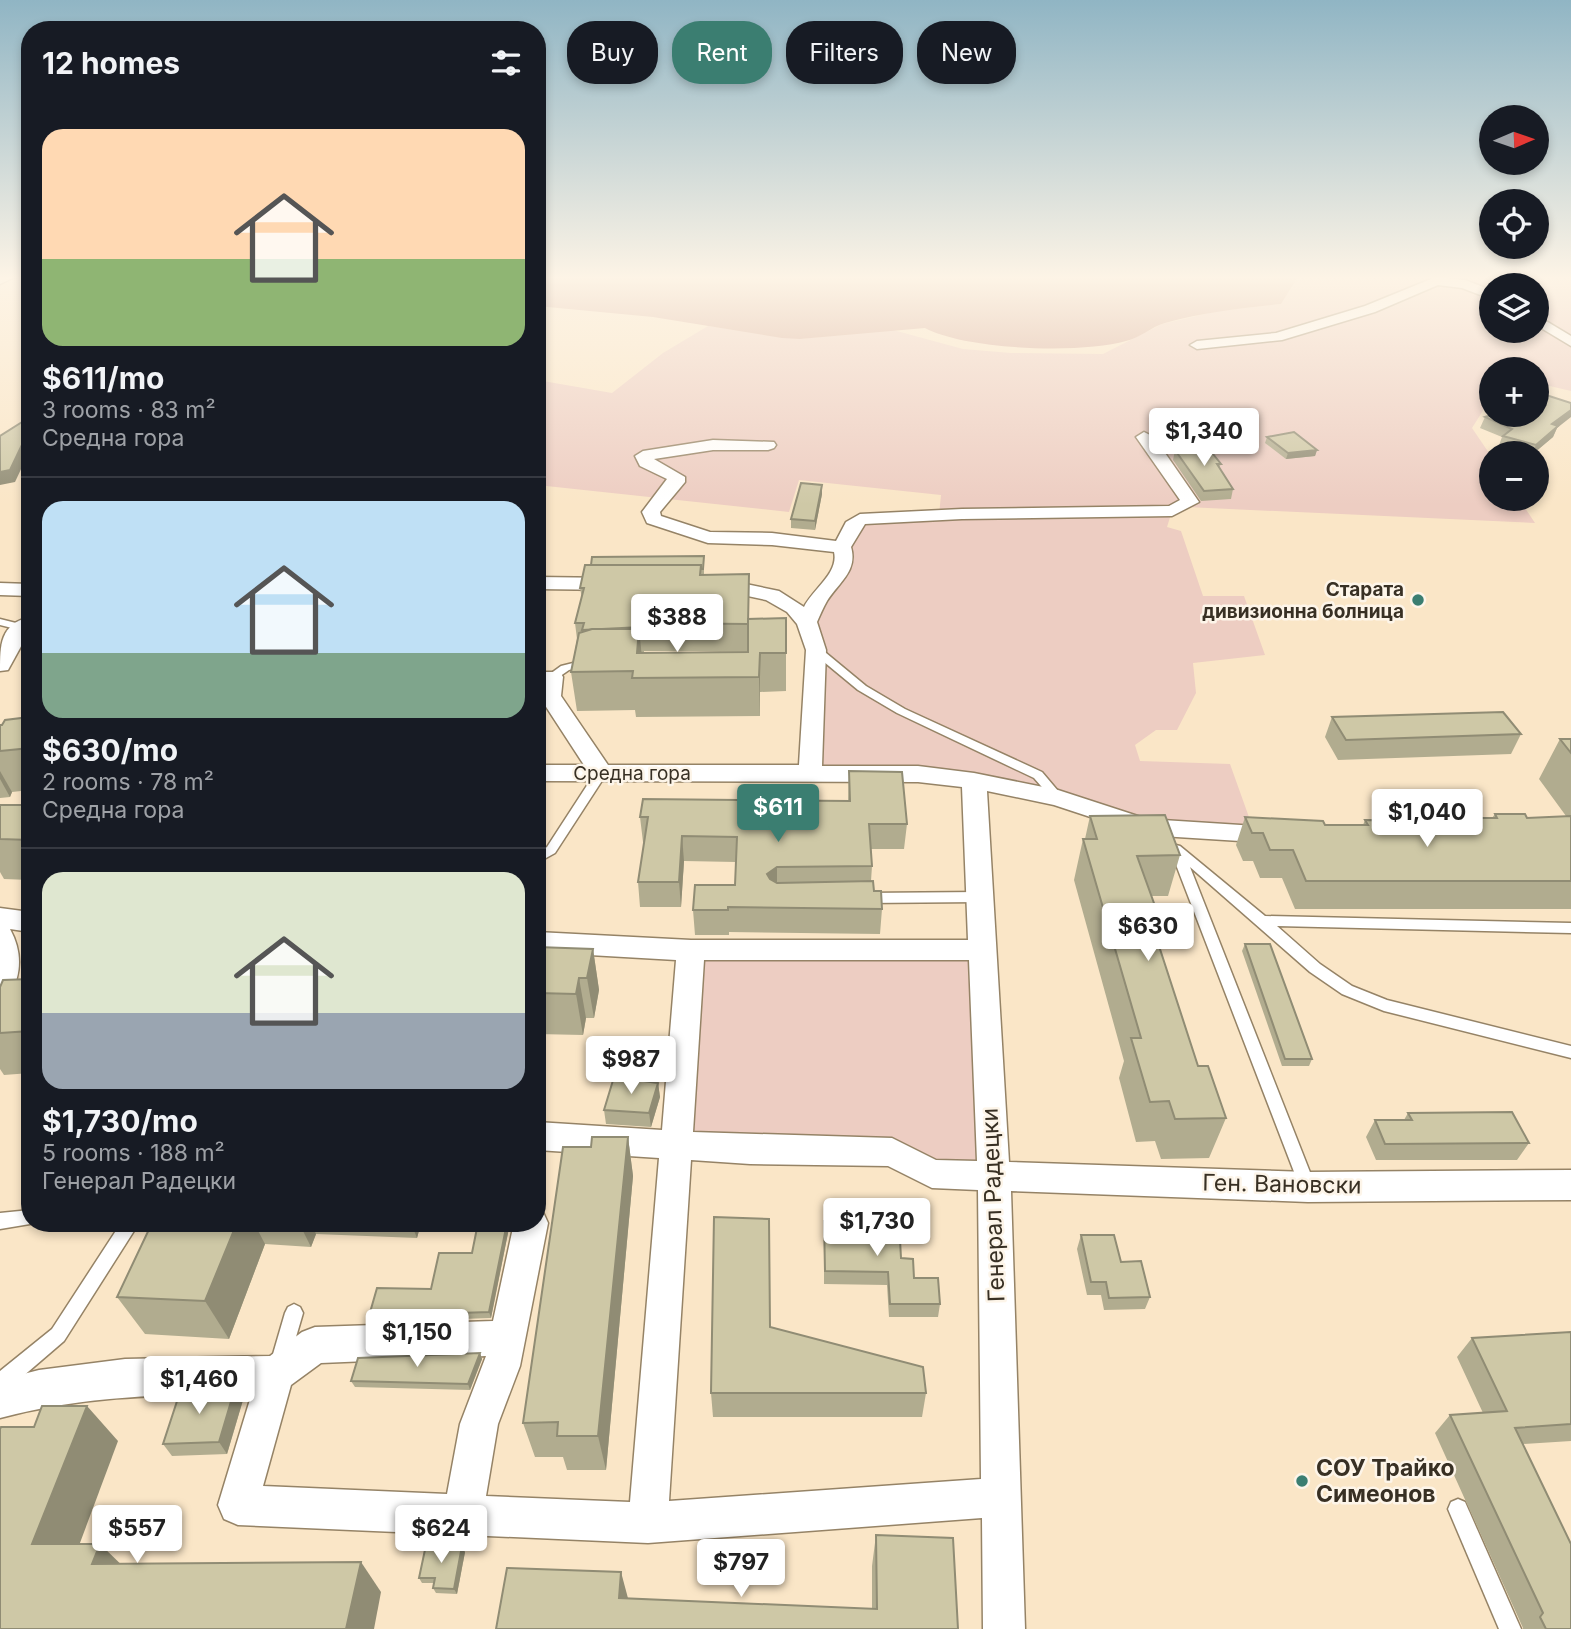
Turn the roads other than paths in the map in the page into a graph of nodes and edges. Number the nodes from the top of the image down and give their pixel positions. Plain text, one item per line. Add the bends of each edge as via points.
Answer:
1 (1143, 437) dead end
2 (713, 445) junction
3 (768, 446) dead end
4 (676, 482) junction
5 (842, 547) junction
6 (546, 583) edge
7 (634, 584) edge
8 (698, 584) edge
9 (0, 589) edge
10 (21, 590) edge
11 (807, 622) junction
12 (16, 624) edge
13 (816, 650) junction
14 (597, 662) edge
15 (0, 665) edge
16 (546, 684) edge
17 (546, 689) edge
18 (546, 773) edge
19 (601, 773) junction
20 (810, 773) junction
21 (974, 781) junction
22 (1058, 798) junction
23 (1145, 827) junction
24 (1292, 837) edge
25 (1176, 849) junction
26 (546, 853) edge
27 (980, 897) junction
28 (846, 899) edge
29 (0, 918) edge
30 (21, 921) edge
31 (1262, 921) junction
32 (1571, 928) edge
33 (0, 936) edge
34 (546, 942) edge
35 (691, 950) junction
36 (982, 950) junction
37 (0, 987) edge
38 (1571, 1052) edge
39 (546, 1137) edge
40 (676, 1145) junction
41 (994, 1175) junction
42 (1571, 1185) edge
43 (1308, 1187) junction
44 (21, 1219) edge
45 (0, 1221) edge
46 (125, 1232) edge
47 (529, 1232) edge
48 (294, 1313) dead end
49 (508, 1338) junction
50 (276, 1374) junction
51 (0, 1383) edge
52 (0, 1399) edge
53 (1003, 1497) junction
54 (1458, 1510) dead end
55 (463, 1516) junction
56 (648, 1523) junction
57 (1004, 1629) edge
58 (1510, 1629) edge

1 - 5 street via 1190,502 1186,506 1172,511 875,516 852,526
2 - 3 street
2 - 4 street
2 - 4 street via 643,456 646,462 673,473
4 - 5 street via 651,512 653,519 708,537
5 - 11 street via 845,559 841,570
6 - 7 street
8 - 11 street via 724,584 772,595
9 - 10 street
11 - 13 street
12 - 15 street
13 - 20 street
13 - 22 lane via 862,688 901,711 1038,775
14 - 16 lane via 565,668
17 - 19 street
18 - 19 street, Средна гора
19 - 20 street, Средна гора
19 - 26 lane
20 - 21 street, Средна гора via 918,774
21 - 22 street, Средна гора
21 - 27 street, Генерал Радецки
22 - 23 street, Средна гора
23 - 24 street
23 - 25 lane
25 - 31 lane
25 - 43 lane
27 - 28 lane
27 - 36 street, Генерал Радецки
29 - 30 street
31 - 32 lane
31 - 38 lane via 1347,990 1384,1005
33 - 37 street via 6,953 6,977
34 - 35 street
35 - 36 street
35 - 40 street
36 - 41 street, Генерал Радецки
39 - 40 street, Ген. Вановски
40 - 41 street, Ген. Вановски via 892,1152 932,1174
40 - 56 street
41 - 43 street, Ген. Вановски
41 - 53 street, Генерал Радецки
42 - 43 street, Ген. Вановски
44 - 45 lane
46 - 51 lane via 58,1335
47 - 49 street
48 - 50 lane
49 - 50 street via 315,1345
49 - 55 street via 479,1424
50 - 52 street via 125,1377
50 - 55 street via 238,1506
53 - 56 street
53 - 57 street, Генерал Радецки
54 - 58 lane
55 - 56 street

